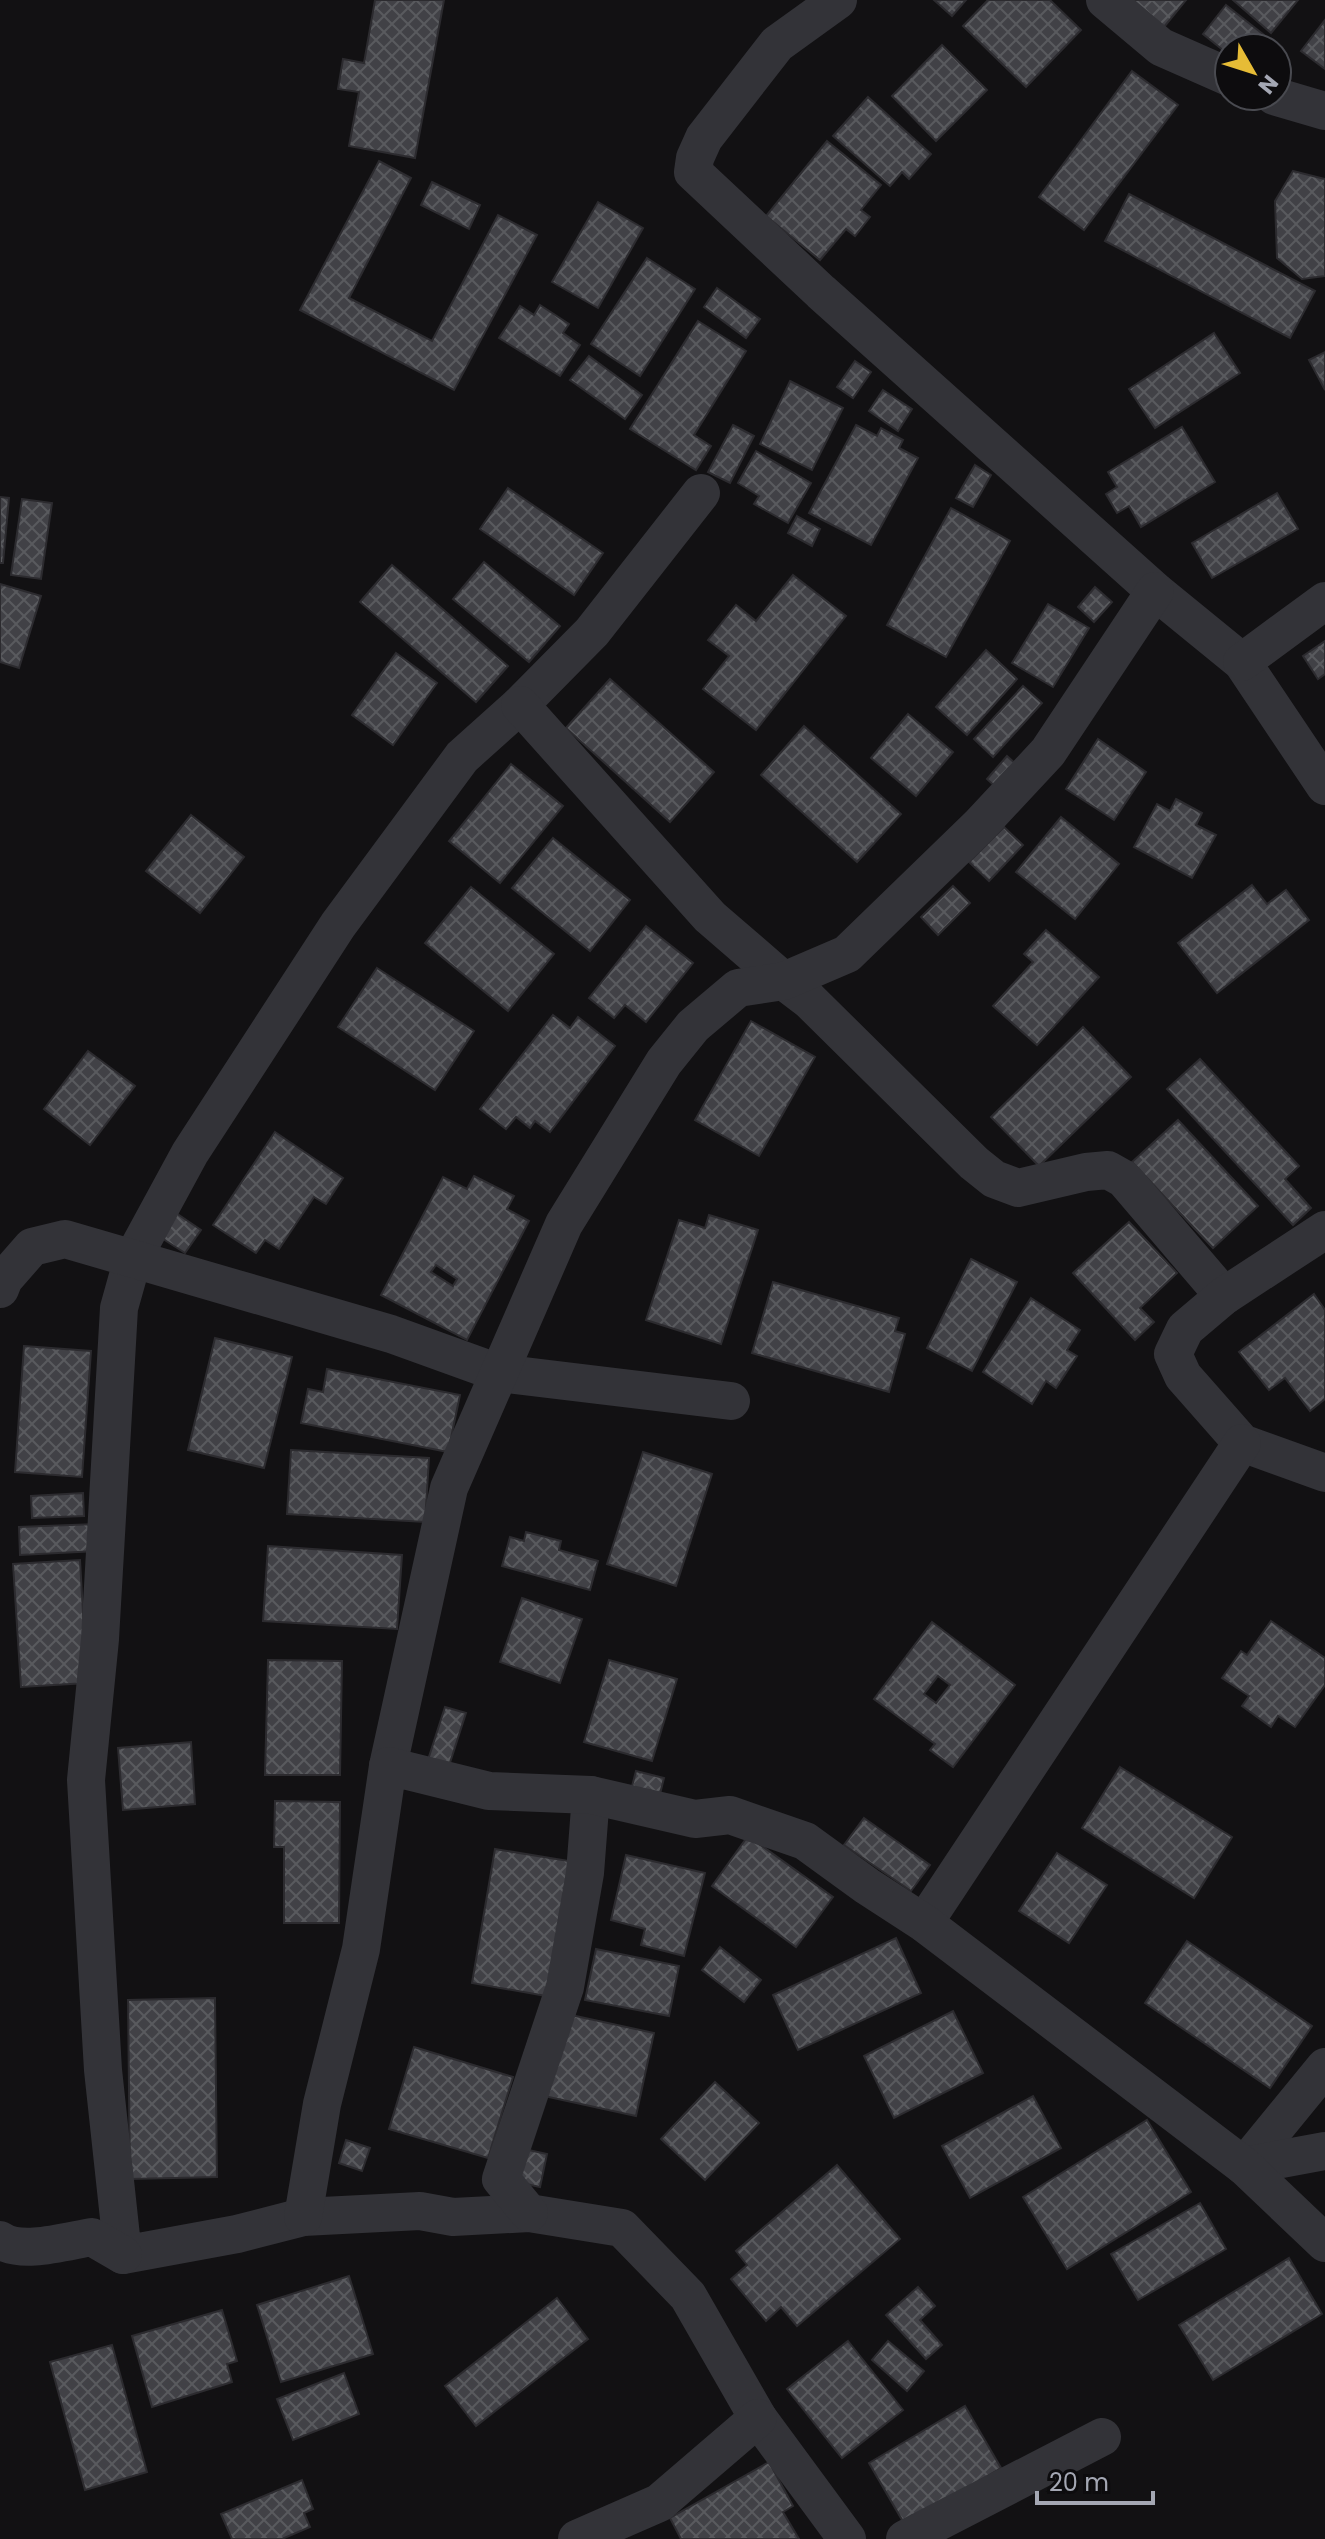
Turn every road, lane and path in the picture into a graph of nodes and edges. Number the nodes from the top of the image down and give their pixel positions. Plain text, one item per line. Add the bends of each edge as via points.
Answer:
1 (838, 0) edge
2 (1105, 0) edge
3 (1213, 70) edge
4 (1293, 102) edge
5 (1325, 111) edge
6 (701, 493) dead end
7 (1155, 591) junction
8 (1325, 601) edge
9 (1242, 662) junction
10 (520, 705) junction
11 (1325, 786) edge
12 (784, 981) junction
13 (1325, 1230) edge
14 (133, 1258) junction
15 (0, 1289) edge
16 (1224, 1296) junction
17 (499, 1373) junction
18 (731, 1401) dead end
19 (1242, 1443) junction
20 (1325, 1473) edge
21 (388, 1766) junction
22 (591, 1795) junction
23 (924, 1923) junction
24 (1325, 2067) edge
25 (1325, 2151) edge
26 (1244, 2166) junction
27 (529, 2213) junction
28 (303, 2217) junction
29 (0, 2240) edge
30 (1325, 2243) edge
31 (123, 2255) junction
32 (758, 2418) junction
33 (1102, 2437) dead end
34 (656, 2521) edge
35 (577, 2539) edge
36 (847, 2539) edge
37 (905, 2539) edge

1 - 7 street via 777,44 704,138 693,172
2 - 3 street via 1161,47
4 - 5 street
6 - 10 street via 592,632
7 - 9 street
7 - 12 street via 1048,752 979,826 847,954
8 - 9 street
9 - 11 street
10 - 12 street via 710,917
10 - 14 street via 462,757 338,925 190,1153
12 - 16 street via 994,1179 1018,1188 1108,1170 1124,1179
12 - 17 street via 738,988 693,1026 664,1062 564,1224
13 - 16 street
14 - 15 street via 65,1239 32,1247
14 - 17 street via 391,1334
14 - 31 street via 119,1308 100,1639 86,1780 103,2070
16 - 19 street via 1185,1329 1173,1354 1183,1376
17 - 18 street
17 - 21 street via 449,1488
19 - 20 street
19 - 23 street
21 - 22 street via 489,1791
21 - 28 street via 361,1949 322,2104
22 - 23 street via 695,1819 730,1815 805,1841
22 - 27 street via 585,1873 565,1987 501,2179
23 - 26 street
24 - 26 street
25 - 26 street
26 - 30 street
27 - 28 street
27 - 32 street via 622,2228 688,2296
28 - 31 street
29 - 31 street via 38,2247 92,2237
32 - 34 street
32 - 36 street
33 - 37 street
34 - 35 street

